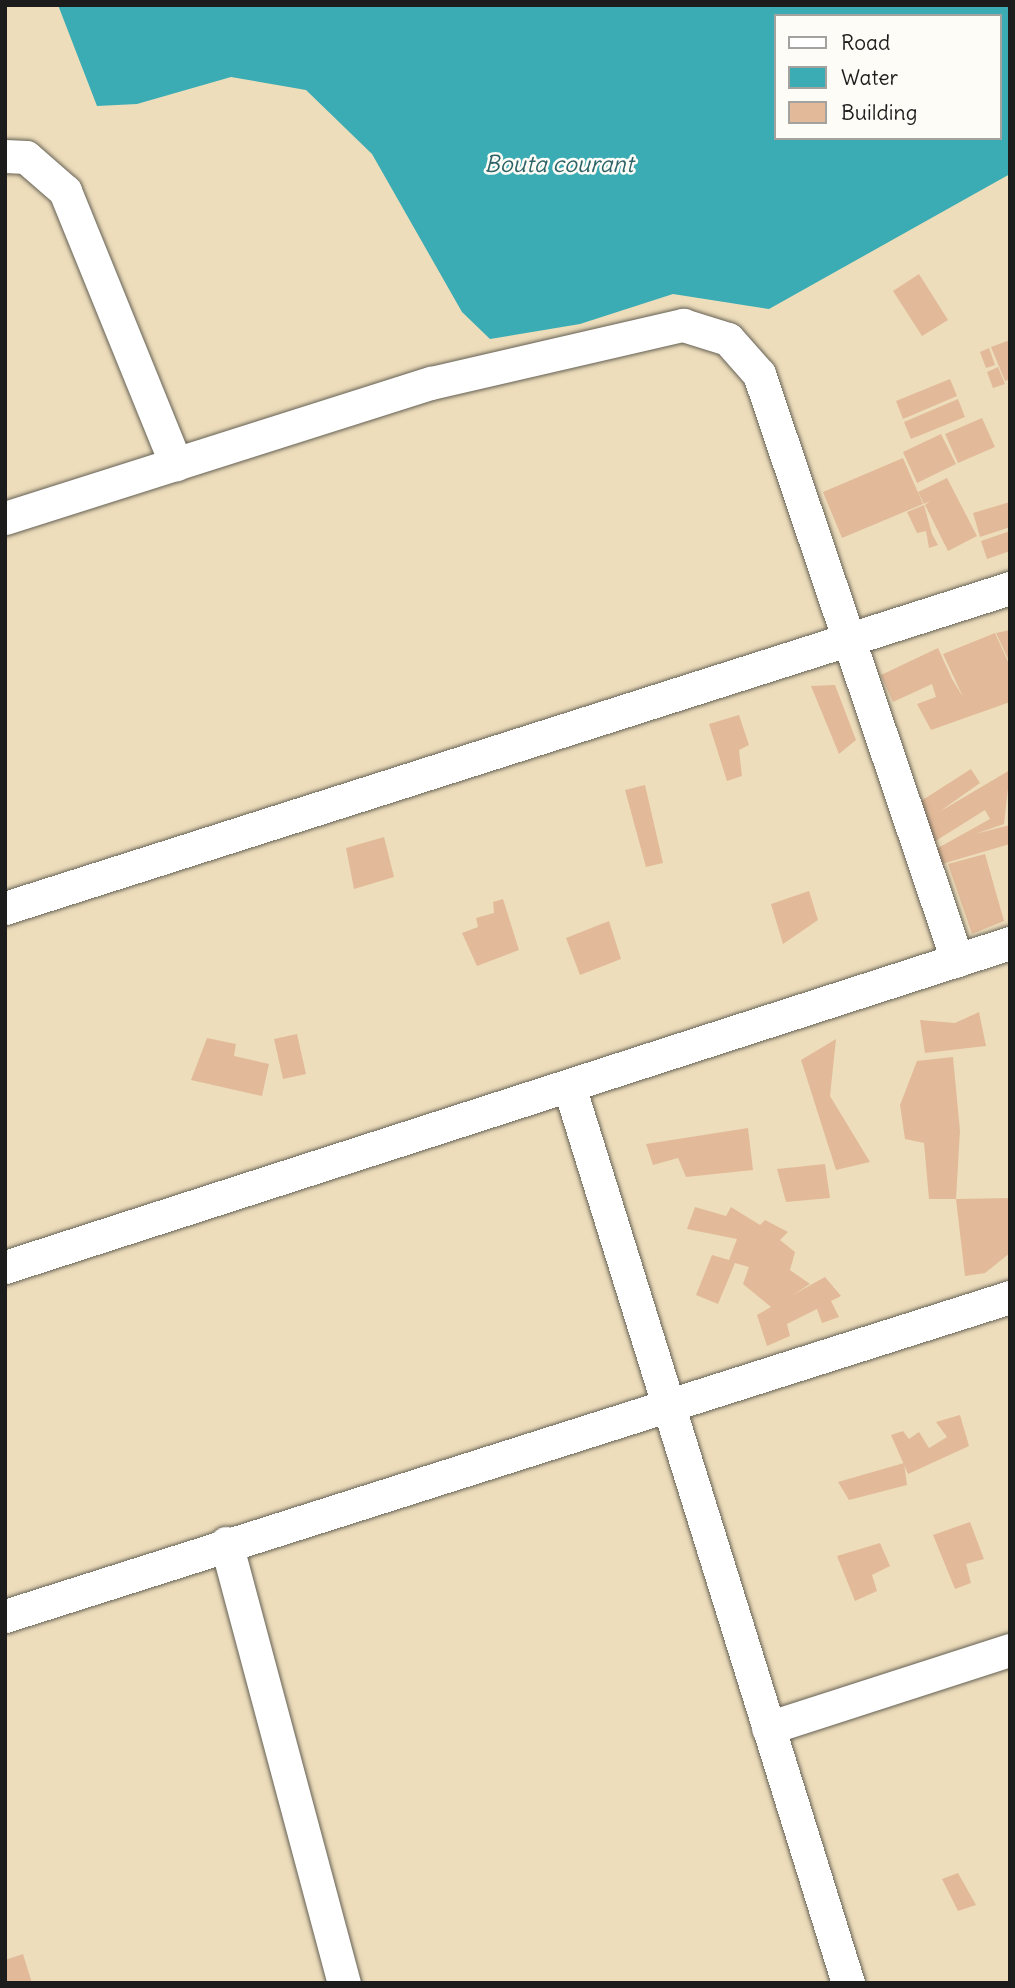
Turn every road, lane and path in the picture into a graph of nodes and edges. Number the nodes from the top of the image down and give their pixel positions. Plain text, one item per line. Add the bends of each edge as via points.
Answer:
1 (5, 156) edge
2 (176, 464) junction
3 (5, 519) edge
4 (1010, 589) edge
5 (849, 640) junction
6 (5, 908) edge
7 (1010, 943) edge
8 (957, 960) junction
9 (569, 1086) junction
10 (5, 1267) edge
11 (1010, 1297) edge
12 (669, 1400) junction
13 (226, 1543) junction
14 (5, 1616) edge
15 (1010, 1650) edge
16 (768, 1728) junction
17 (344, 1983) edge
18 (848, 1983) edge

1 - 2 street via 26,157 65,191
2 - 3 street
2 - 5 street via 431,383 683,325 727,339 759,374
4 - 5 street
5 - 6 street
5 - 8 street
7 - 8 street
8 - 9 street
9 - 10 street
9 - 12 street
11 - 12 street
12 - 13 street
12 - 16 street
13 - 14 street
13 - 17 street
15 - 16 street
16 - 18 street

